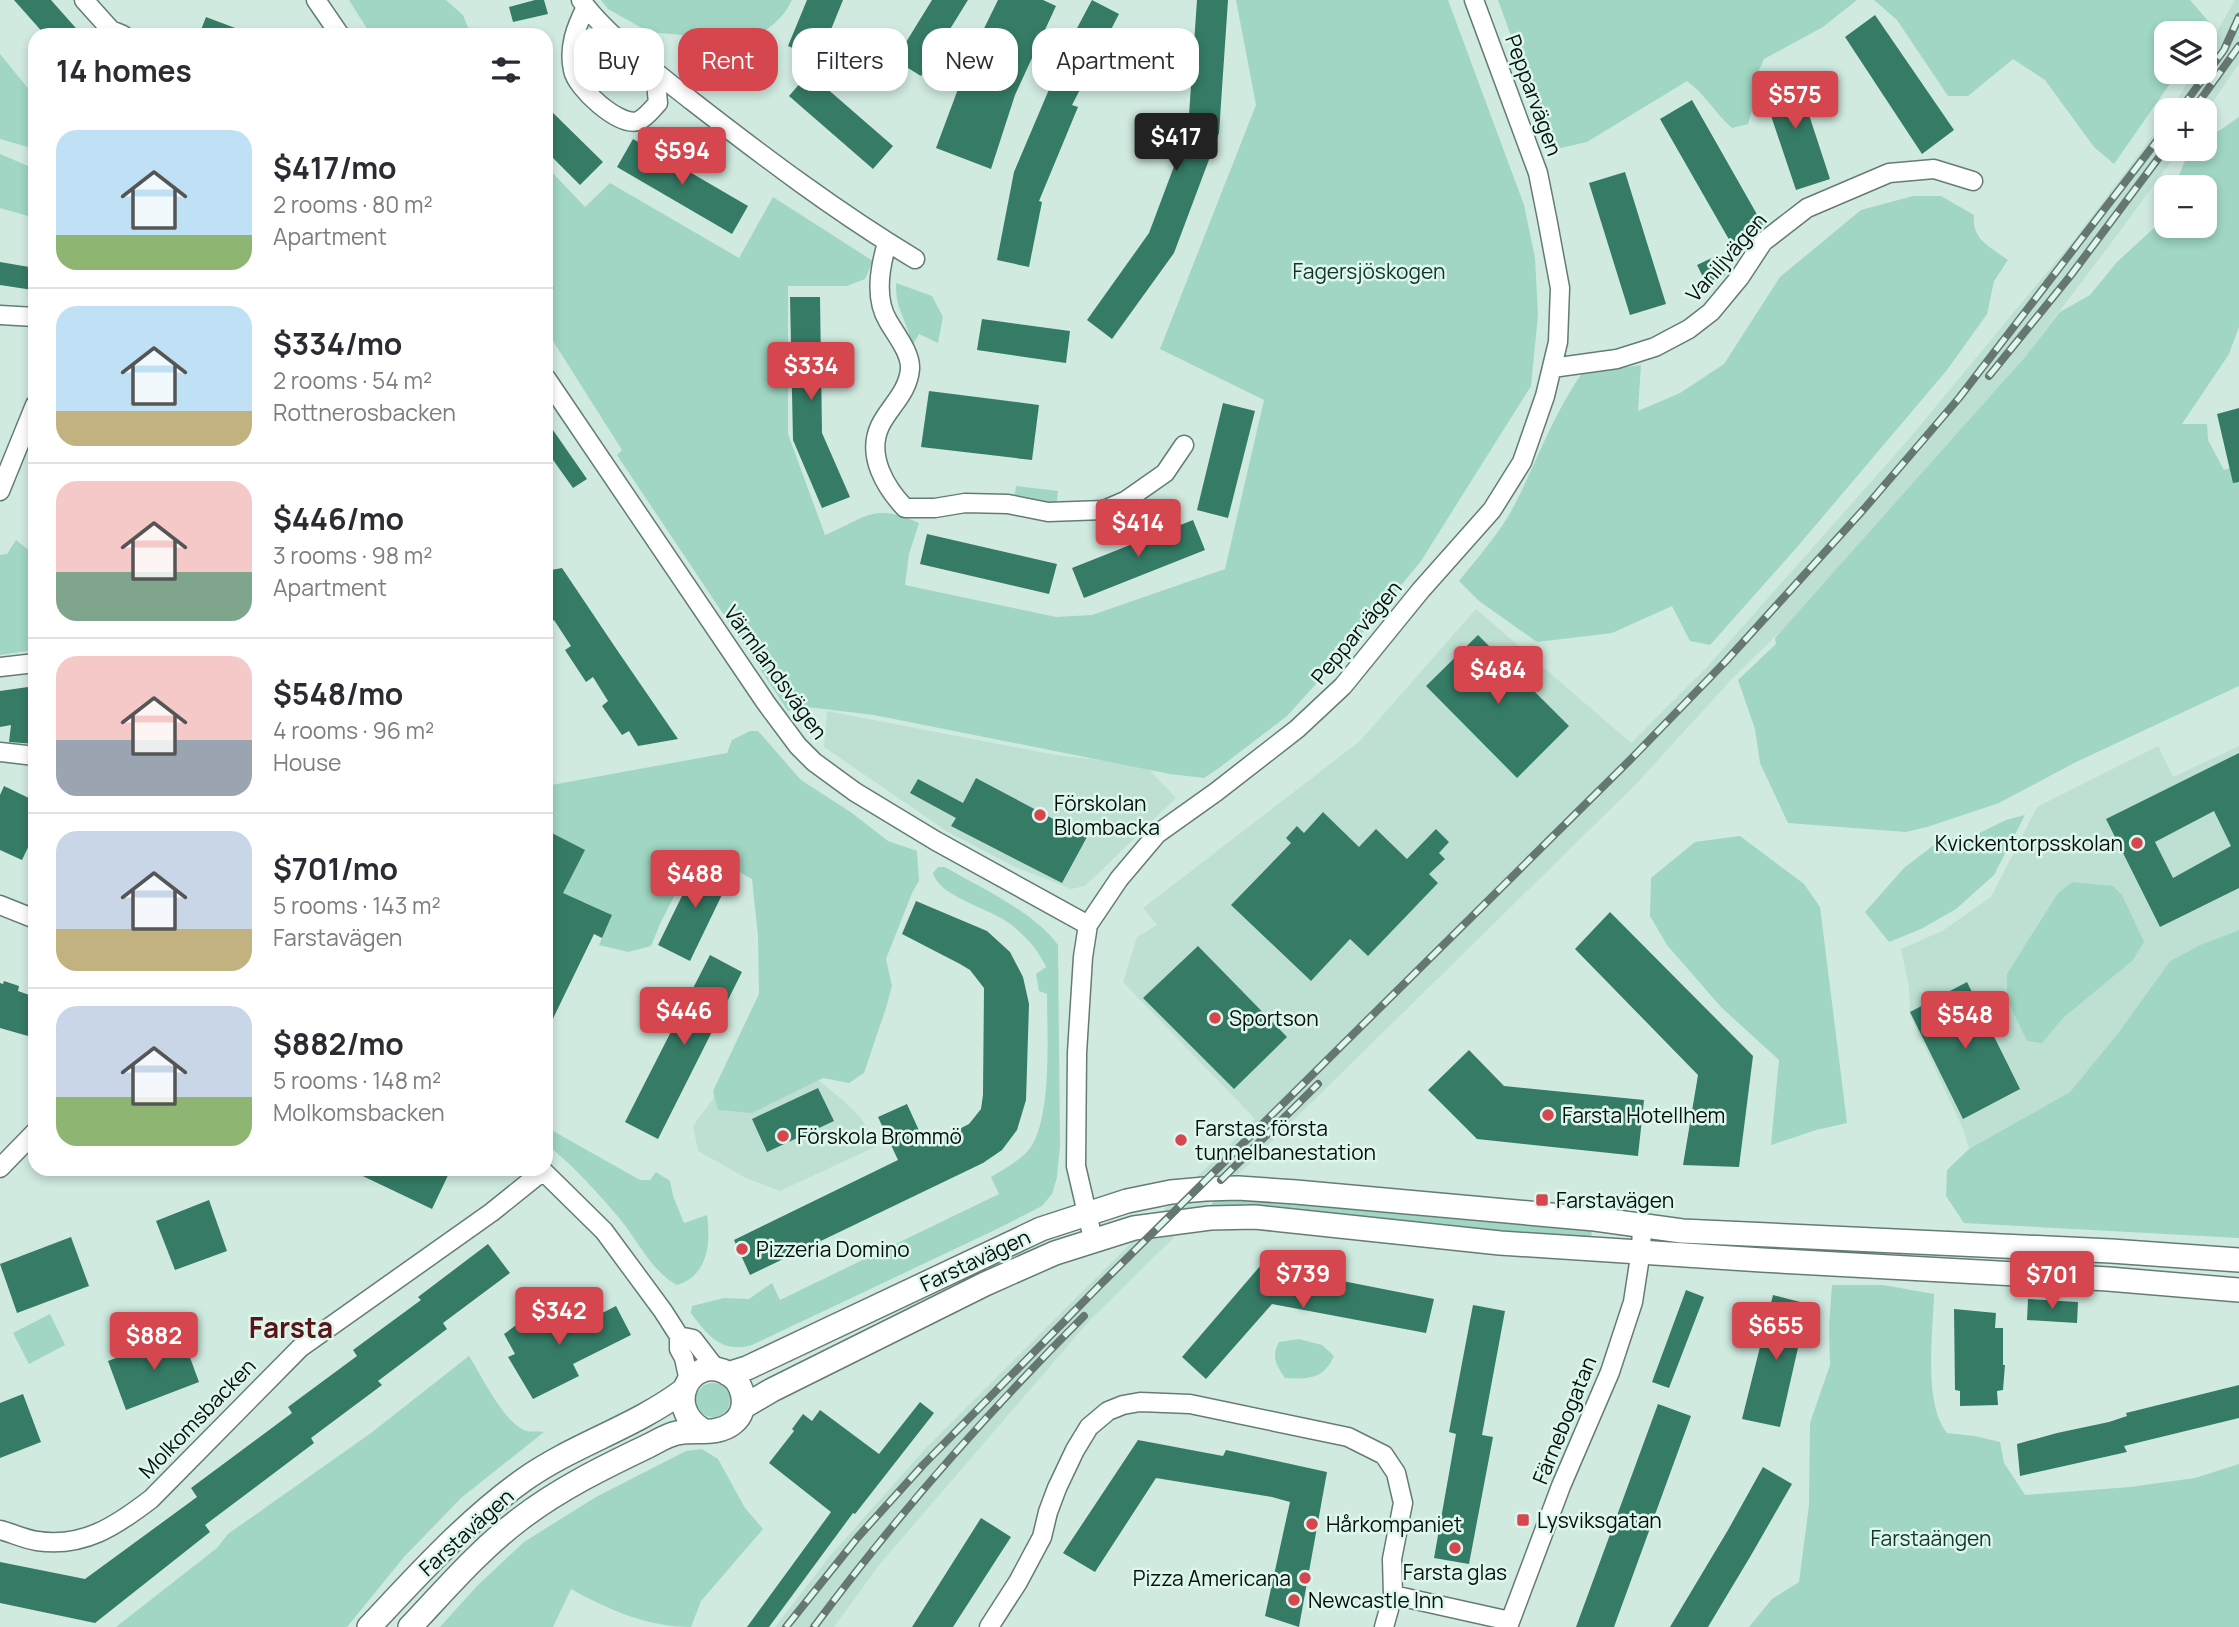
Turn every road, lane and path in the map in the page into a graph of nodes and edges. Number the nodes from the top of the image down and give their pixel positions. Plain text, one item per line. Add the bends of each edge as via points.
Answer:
1 (84, 0) edge
2 (316, 0) edge
3 (1474, 0) edge
4 (584, 3) edge
5 (109, 28) edge
6 (335, 28) edge
7 (576, 28) edge
8 (609, 28) edge
9 (574, 38) edge
10 (574, 74) edge
11 (664, 80) edge
12 (589, 91) edge
13 (657, 91) edge
14 (1973, 181) dead end
15 (887, 243) junction
16 (915, 259) dead end
17 (0, 314) edge
18 (28, 316) edge
19 (1552, 368) junction
20 (553, 388) edge
21 (28, 422) edge
22 (1184, 446) dead end
23 (0, 491) edge
24 (28, 664) edge
25 (0, 667) edge
26 (0, 752) edge
27 (28, 755) edge
28 (0, 905) edge
29 (28, 916) edge
30 (1088, 925) junction
31 (28, 1139) edge
32 (0, 1168) edge
33 (535, 1176) edge
34 (548, 1176) edge
35 (1086, 1212) junction
36 (1642, 1226) junction
37 (1093, 1239) junction
38 (1641, 1250) junction
39 (2239, 1260) edge
40 (2239, 1290) edge
41 (679, 1336) junction
42 (722, 1372) junction
43 (686, 1386) junction
44 (743, 1407) junction
45 (701, 1429) junction
46 (0, 1530) edge
47 (1393, 1595) junction
48 (1509, 1624) edge
49 (369, 1627) edge
50 (410, 1627) edge
51 (989, 1627) edge
52 (1384, 1627) edge

1 - 5 street
2 - 6 street
3 - 19 street, Pepparvägen via 1538,173 1560,288
4 - 7 street
4 - 8 street
9 - 10 street
11 - 15 street via 789,176
12 - 13 street via 609,113 629,122 641,121 658,103
14 - 19 street, Vaniljvägen via 1934,169 1889,173 1807,208 1763,242 1711,312 1689,329 1655,347 1617,359
15 - 16 street
15 - 22 street via 880,265 881,302 910,368 900,398 879,427 877,465 890,492 905,508 965,503 1008,504 1048,512 1104,510 1165,473
17 - 18 street
19 - 30 street, Pepparvägen via 1522,462 1492,510 1343,686 1276,745 1157,834
20 - 30 street, Värmlandsvägen via 766,703 814,762 901,820
21 - 23 street
24 - 25 street
26 - 27 street
28 - 29 street
30 - 35 street, Pepparvägen via 1077,1053 1076,1153
31 - 32 street
33 - 46 street, Molkomsbacken via 492,1212 300,1348 151,1499 118,1524 83,1540 64,1542 36,1541
34 - 41 street via 604,1231
35 - 36 street, Farstavägen via 1171,1192 1238,1188
35 - 37 street, Pepparvägen
35 - 42 street, Farstavägen via 797,1345
36 - 38 street, Färnebogatan
36 - 39 street, Farstavägen
37 - 38 street, Farstavägen via 1134,1228 1255,1217 1500,1242
37 - 44 street, Farstavägen via 985,1284
38 - 40 street, Farstavägen
38 - 48 street, Färnebogatan via 1633,1302 1610,1372
41 - 42 street via 693,1339
41 - 43 street
42 - 43 street, Farstavägen via 703,1371
42 - 44 street via 740,1386
43 - 45 street via 684,1413
43 - 49 street, Farstavägen via 662,1407 525,1479 447,1543
44 - 45 street, Farstavägen via 726,1429
45 - 50 street, Farstavägen via 667,1437 561,1490 480,1553
47 - 48 street
47 - 51 street via 1392,1559 1403,1503 1396,1473 1384,1455 1348,1437 1190,1404 1140,1402 1108,1411 1089,1427 1057,1488 1042,1537
47 - 52 street

